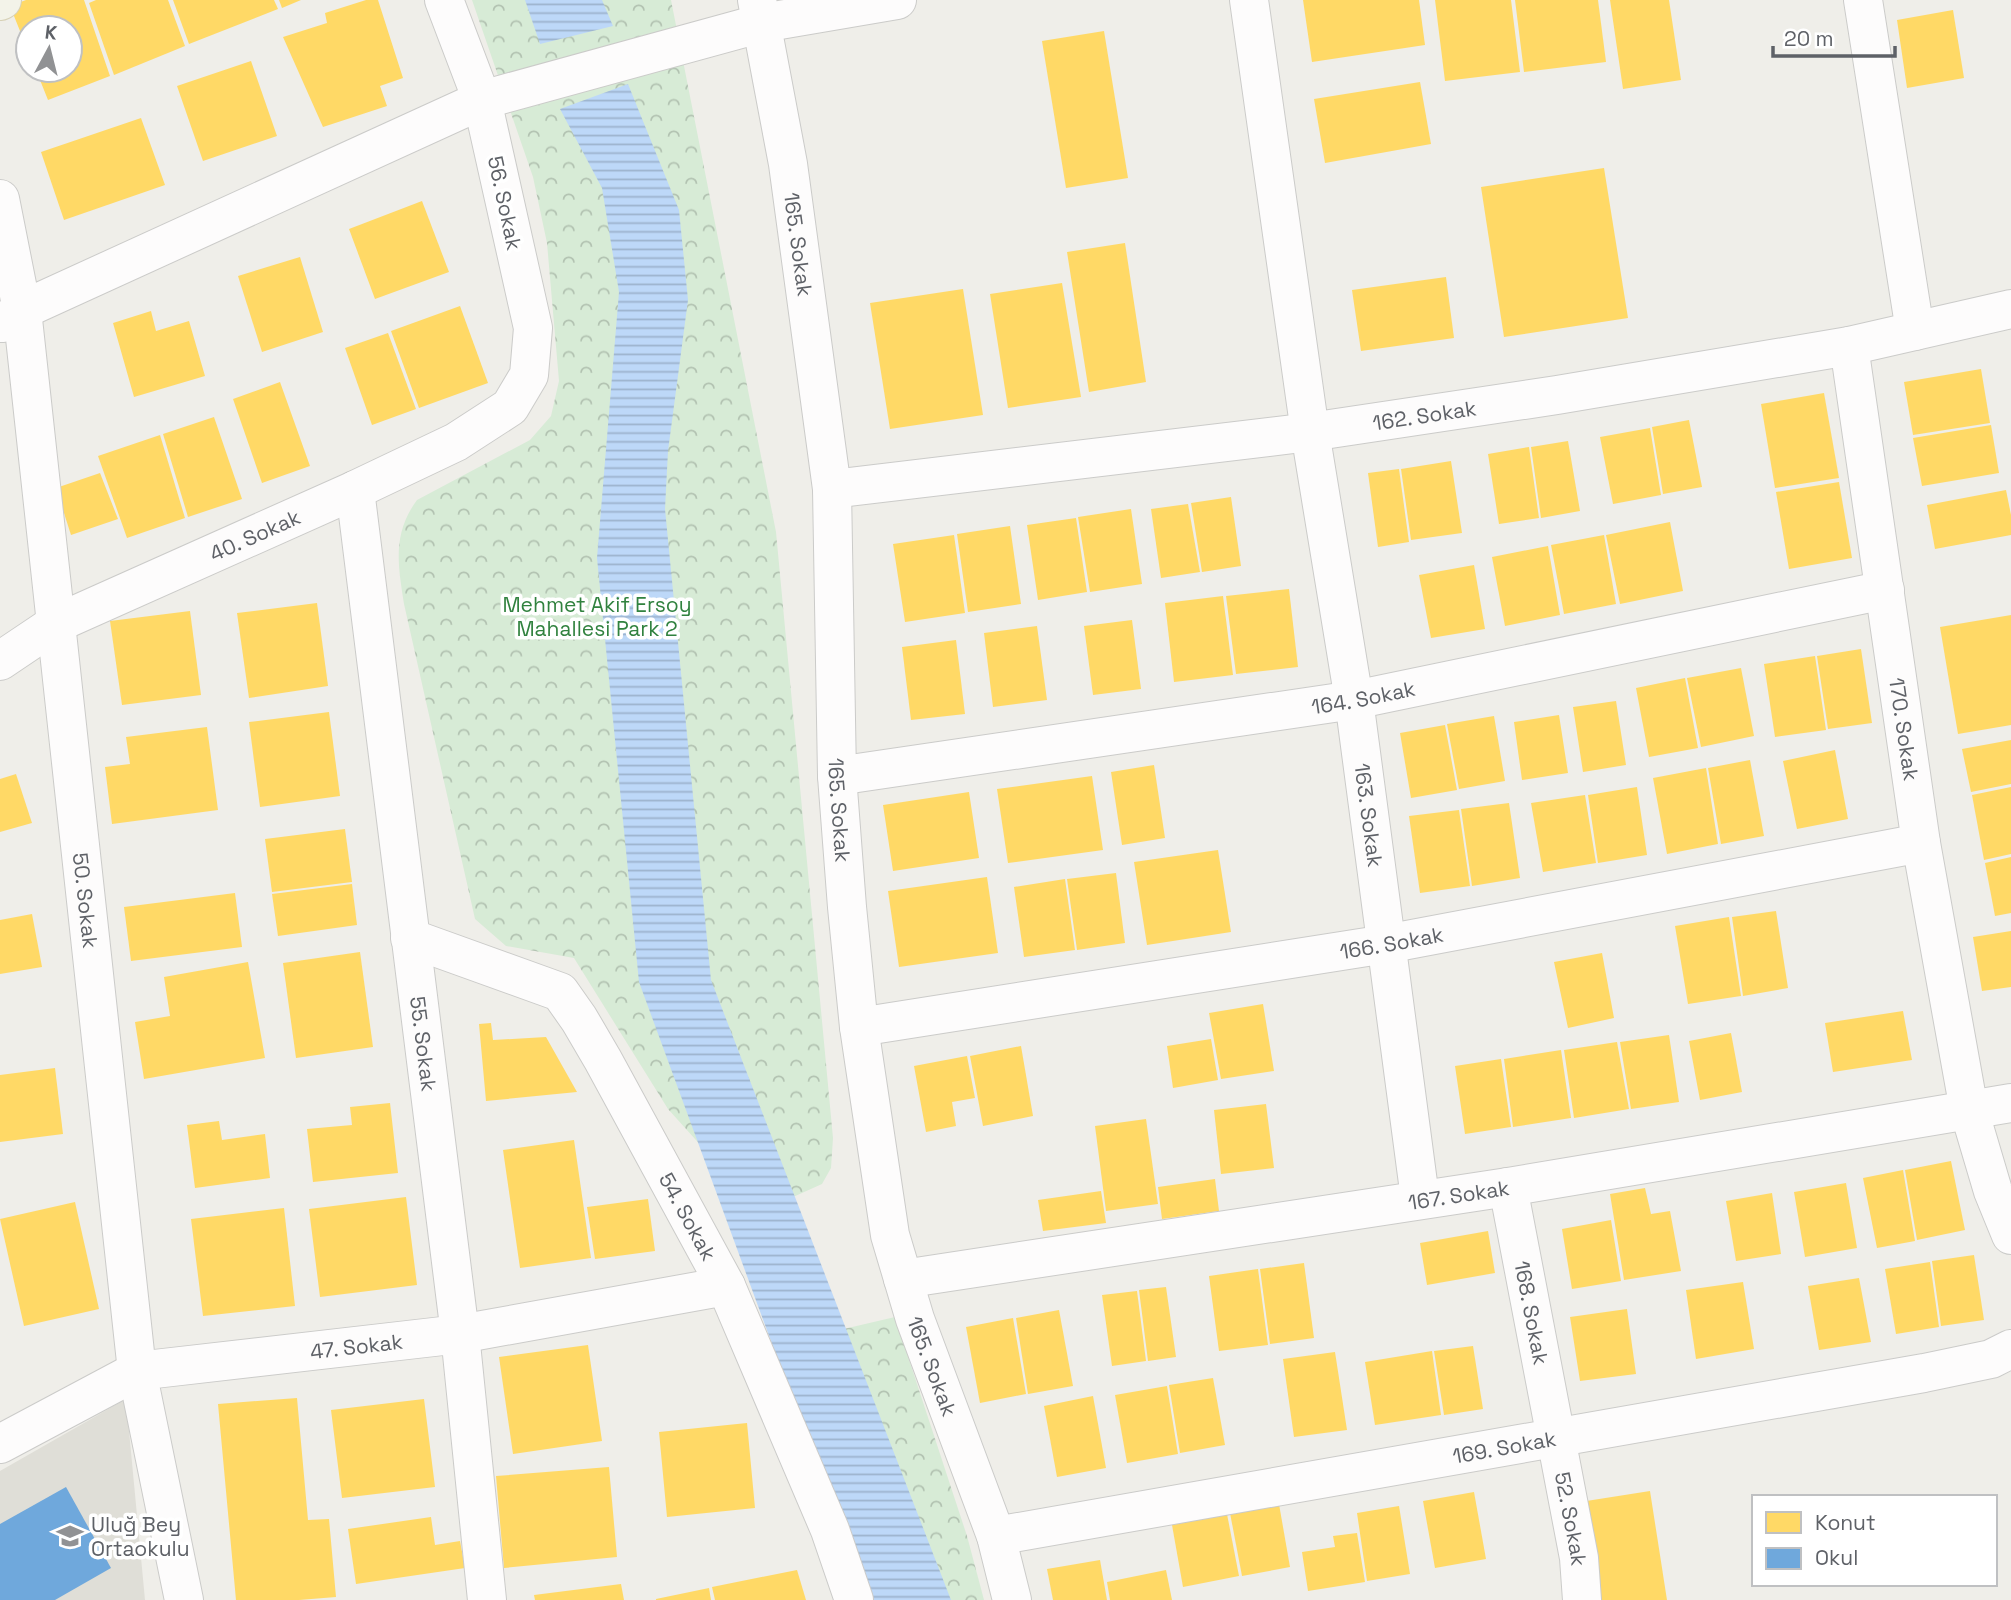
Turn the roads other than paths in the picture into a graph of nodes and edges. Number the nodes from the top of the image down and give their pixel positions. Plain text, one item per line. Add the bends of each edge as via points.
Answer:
1 (444, 0) edge
2 (897, 0) edge
3 (1249, 0) edge
4 (1863, 0) edge
5 (830, 6) edge
6 (759, 11) edge
7 (482, 100) junction
8 (0, 199) edge
9 (2011, 309) edge
10 (11, 317) edge
11 (1915, 331) junction
12 (1849, 346) junction
13 (510, 407) joint
14 (1310, 432) junction
15 (832, 489) junction
16 (355, 490) junction
17 (1885, 590) junction
18 (55, 624) junction
19 (0, 661) edge
20 (1354, 700) junction
21 (837, 776) junction
22 (1921, 843) junction
23 (410, 938) junction
24 (1386, 944) junction
25 (859, 1027) junction
26 (2011, 1103) edge
27 (1969, 1110) junction
28 (1508, 1187) junction
29 (1420, 1198) junction
30 (2011, 1235) edge
31 (903, 1279) junction
32 (726, 1286) junction
33 (460, 1334) junction
34 (2011, 1349) edge
35 (137, 1371) junction
36 (1556, 1439) junction
37 (0, 1444) edge
38 (996, 1536) junction
39 (184, 1600) edge
40 (487, 1600) edge
41 (854, 1600) edge
42 (1012, 1600) edge
43 (1582, 1600) edge

1 - 7 street, 56. Sokak
2 - 5 street
3 - 14 street, 163. Sokak
4 - 11 street
5 - 6 street
6 - 7 street
6 - 15 street, 165. Sokak via 788,164
7 - 10 street
7 - 13 street, 56. Sokak via 533,328 529,375
8 - 10 street, 50. Sokak
9 - 11 street, 162. Sokak
10 - 18 street, 50. Sokak
11 - 12 street, 162. Sokak
12 - 14 street, 162. Sokak
12 - 17 street, 170. Sokak
13 - 16 street, 40. Sokak via 456,442
14 - 15 street, 162. Sokak
14 - 20 street, 163. Sokak
15 - 21 street, 165. Sokak
16 - 18 street, 40. Sokak
16 - 23 street, 55. Sokak
17 - 20 street, 164. Sokak
17 - 22 street, 170. Sokak
18 - 19 street, 40. Sokak
18 - 35 street, 50. Sokak
20 - 21 street, 164. Sokak
20 - 24 street, 163. Sokak
21 - 25 street, 165. Sokak
22 - 24 street, 166. Sokak
22 - 27 street, 170. Sokak
23 - 32 street, 54. Sokak via 560,992 603,1060
23 - 33 street, 55. Sokak
24 - 25 street, 166. Sokak
24 - 29 street, 163. Sokak
25 - 31 street, 165. Sokak via 890,1235
26 - 27 street, 167. Sokak
27 - 28 street, 167. Sokak
27 - 30 street
28 - 29 street, 167. Sokak
28 - 36 street, 168. Sokak
29 - 31 street, 167. Sokak
31 - 38 street, 165. Sokak
32 - 33 street, 47. Sokak
32 - 41 street, 54. Sokak via 830,1530
33 - 35 street, 47. Sokak
33 - 40 street, 55. Sokak
34 - 36 street, 169. Sokak via 1991,1359 1924,1373
35 - 37 street, 47. Sokak
35 - 39 street, 50. Sokak
36 - 38 street, 169. Sokak
36 - 43 street, 52. Sokak via 1579,1558
38 - 42 street, 165. Sokak

